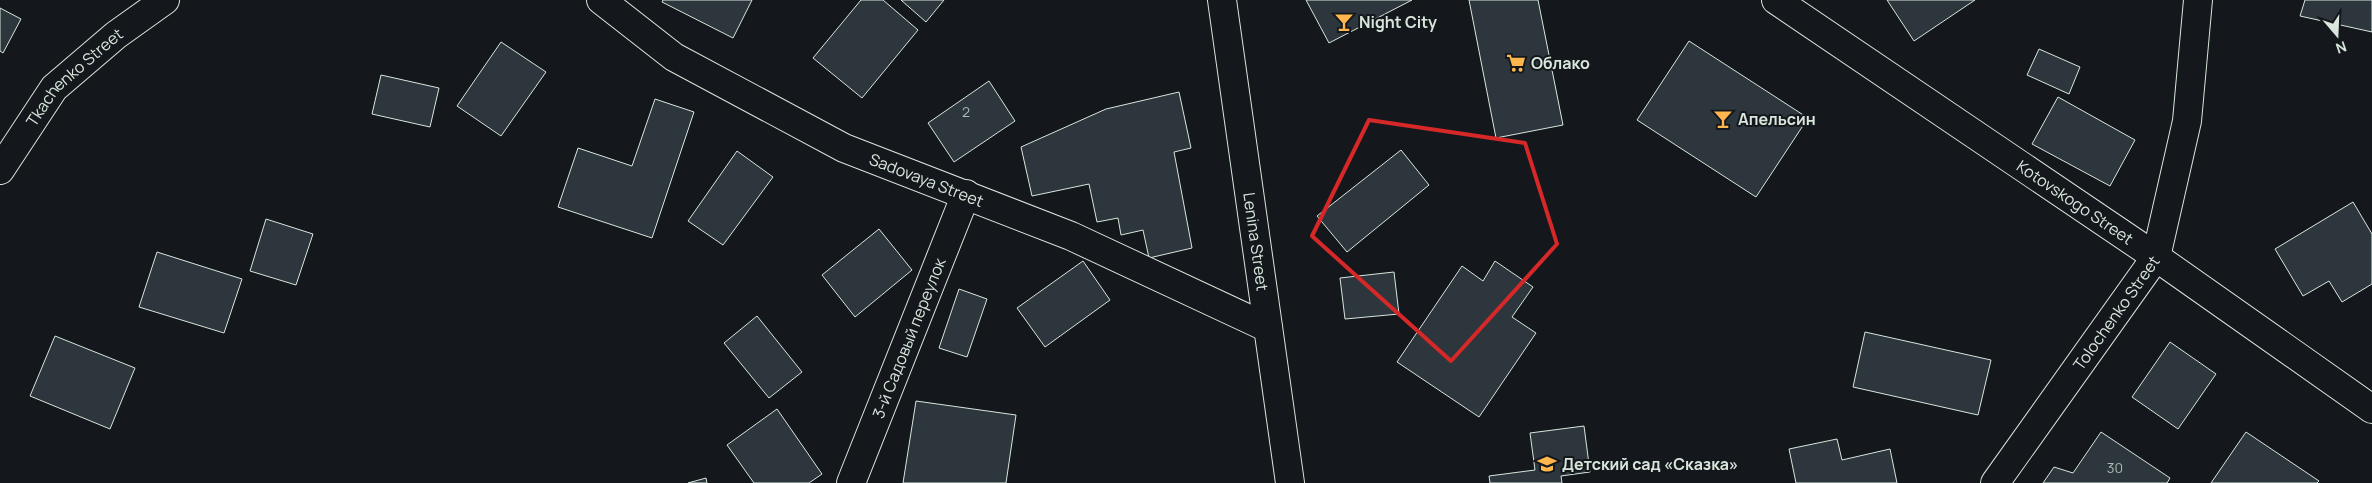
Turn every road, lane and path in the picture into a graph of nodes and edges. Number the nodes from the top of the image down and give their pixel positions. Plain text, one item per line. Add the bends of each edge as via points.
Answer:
1 (165, 0) edge
2 (601, 0) edge
3 (1222, 0) edge
4 (1776, 0) edge
5 (2198, 0) edge
6 (0, 170) edge
7 (966, 194) junction
8 (2156, 257) junction
9 (1268, 328) junction
10 (2372, 409) edge
11 (851, 483) edge
12 (1290, 483) edge
13 (1995, 483) edge

1 - 6 street, Tkachenko Street via 116,35 54,88
2 - 7 street, Sadovaya Street via 674,57 844,148
3 - 9 street, Lenina Street
4 - 8 street, Kotovskogo Street
5 - 8 street, Tolochenko Street via 2187,121
7 - 9 street, Sadovaya Street via 1071,236
7 - 11 street, 3-й Садовый переулок
8 - 10 street, Kotovskogo Street
8 - 13 street, Tolochenko Street
9 - 12 street, Lenina Street

